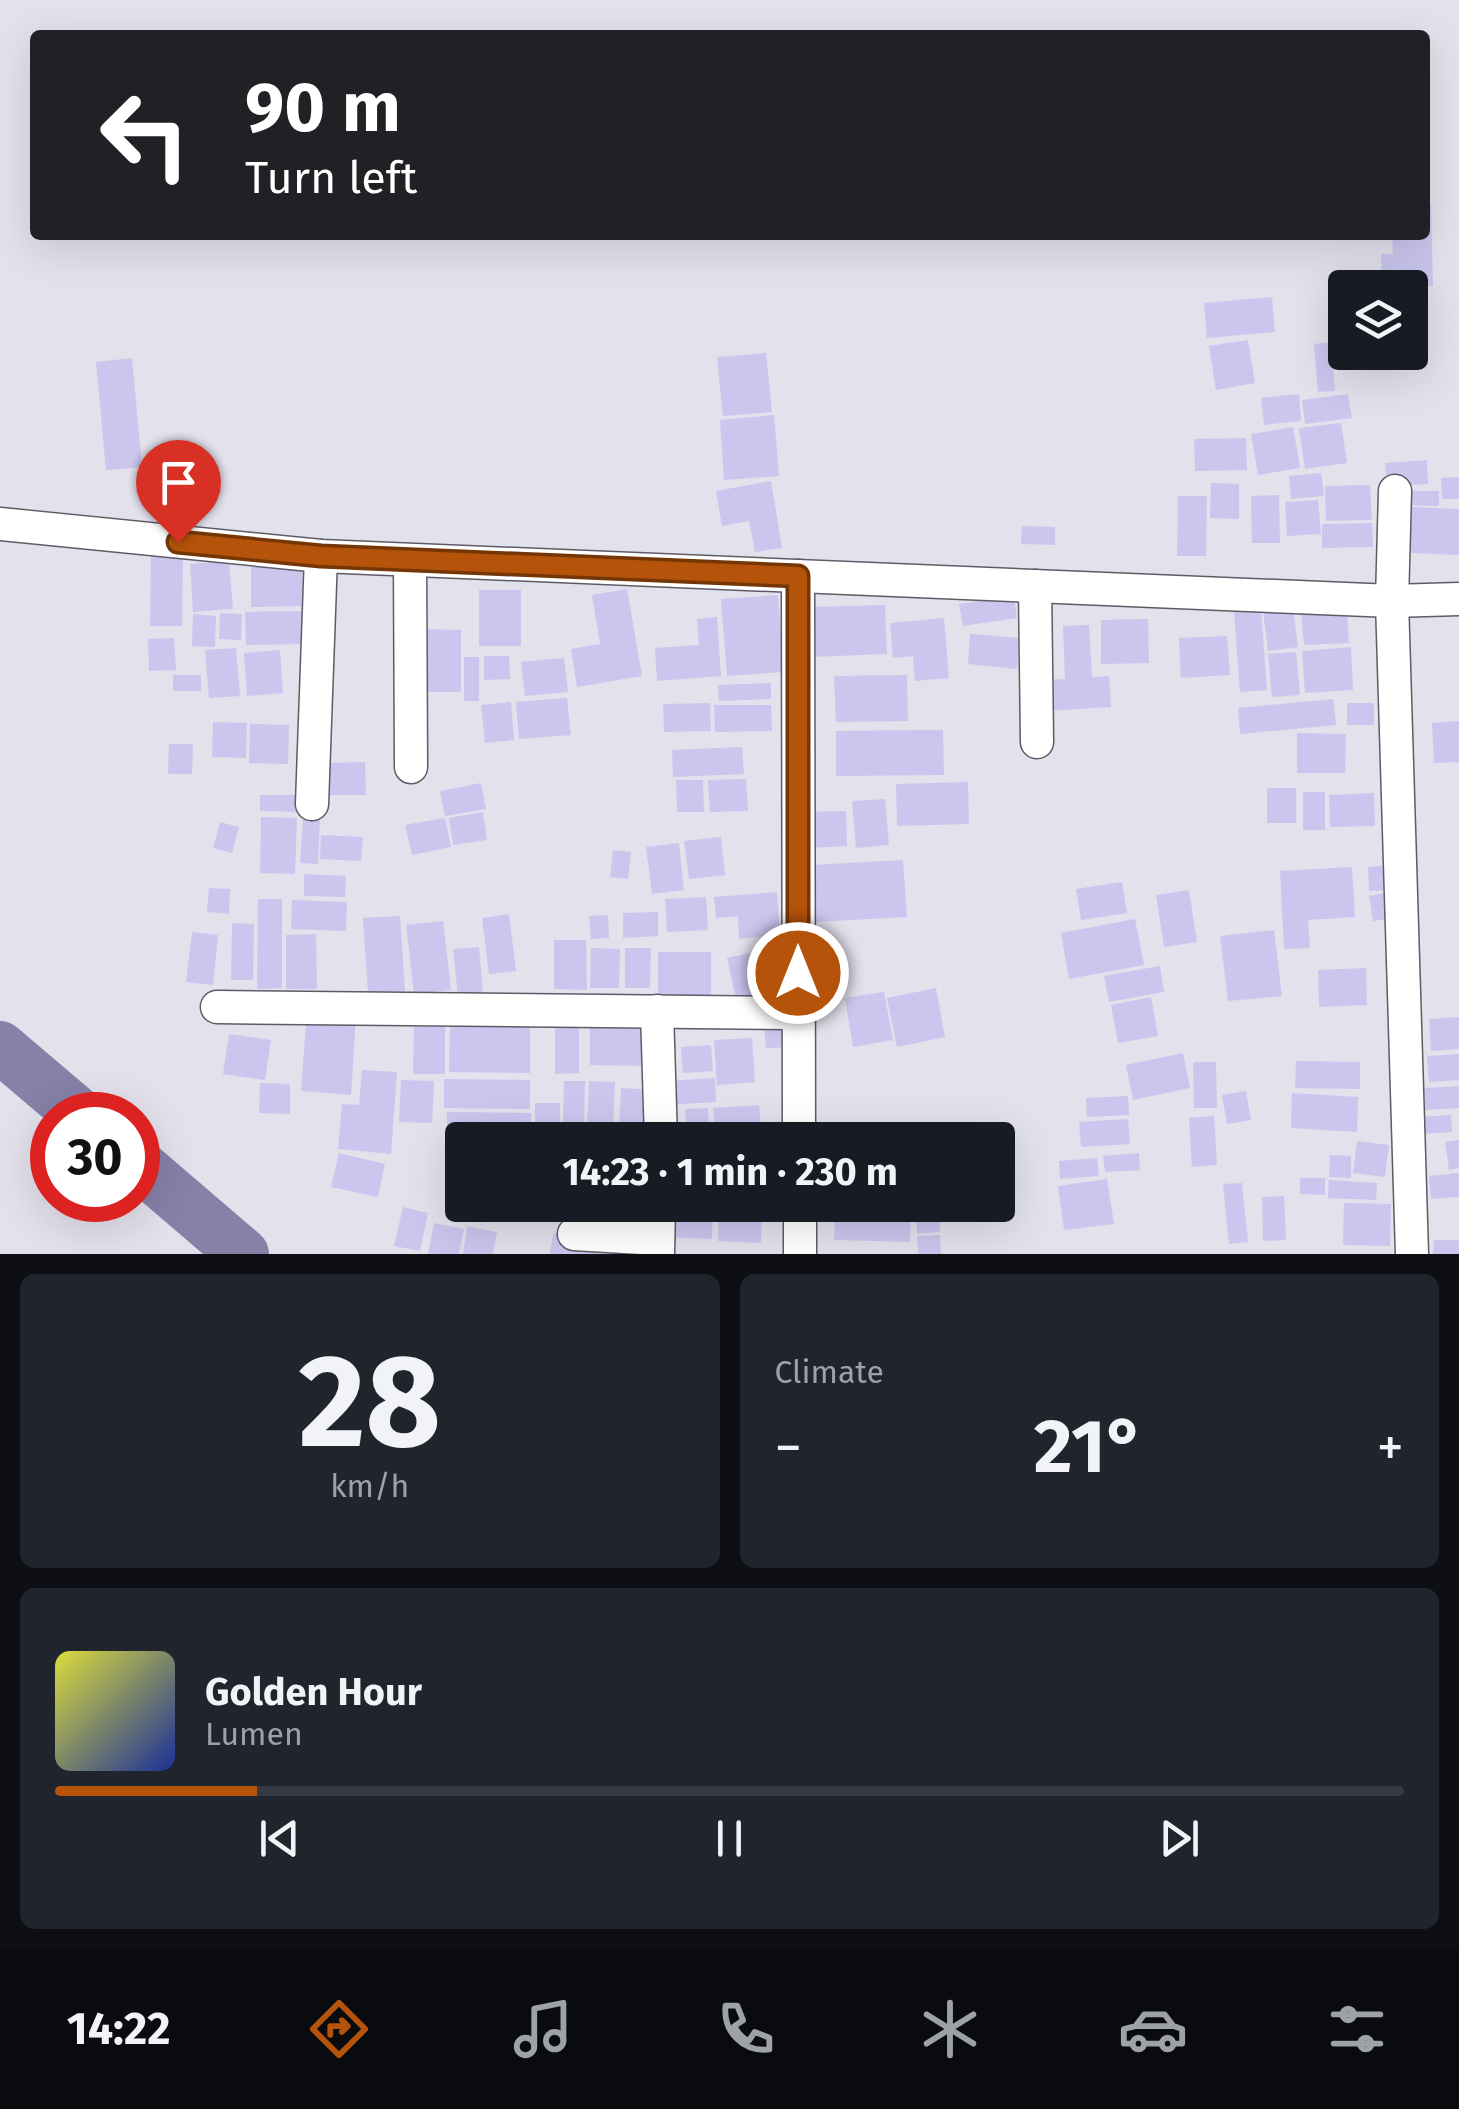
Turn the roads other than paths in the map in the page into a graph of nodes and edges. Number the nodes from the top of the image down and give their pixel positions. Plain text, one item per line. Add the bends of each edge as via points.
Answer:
1 (1395, 491) dead end
2 (0, 524) edge
3 (321, 556) junction
4 (410, 561) junction
5 (798, 576) junction
6 (1036, 586) junction
7 (1459, 599) edge
8 (1392, 600) junction
9 (1037, 742) dead end
10 (411, 767) dead end
11 (312, 804) dead end
12 (216, 1007) dead end
13 (657, 1011) junction
14 (798, 1013) junction
15 (660, 1122) edge
16 (799, 1122) edge
17 (800, 1222) edge
18 (574, 1234) dead end
19 (658, 1246) edge
20 (800, 1254) edge
21 (1412, 1254) edge

1 - 8 street
2 - 3 street
3 - 4 street
3 - 11 street
4 - 5 street
4 - 10 street
5 - 6 street
5 - 14 street
6 - 8 street
6 - 9 street
7 - 8 street
8 - 21 street
12 - 13 street
13 - 14 street
13 - 15 street
14 - 16 street
17 - 20 street
18 - 19 street

